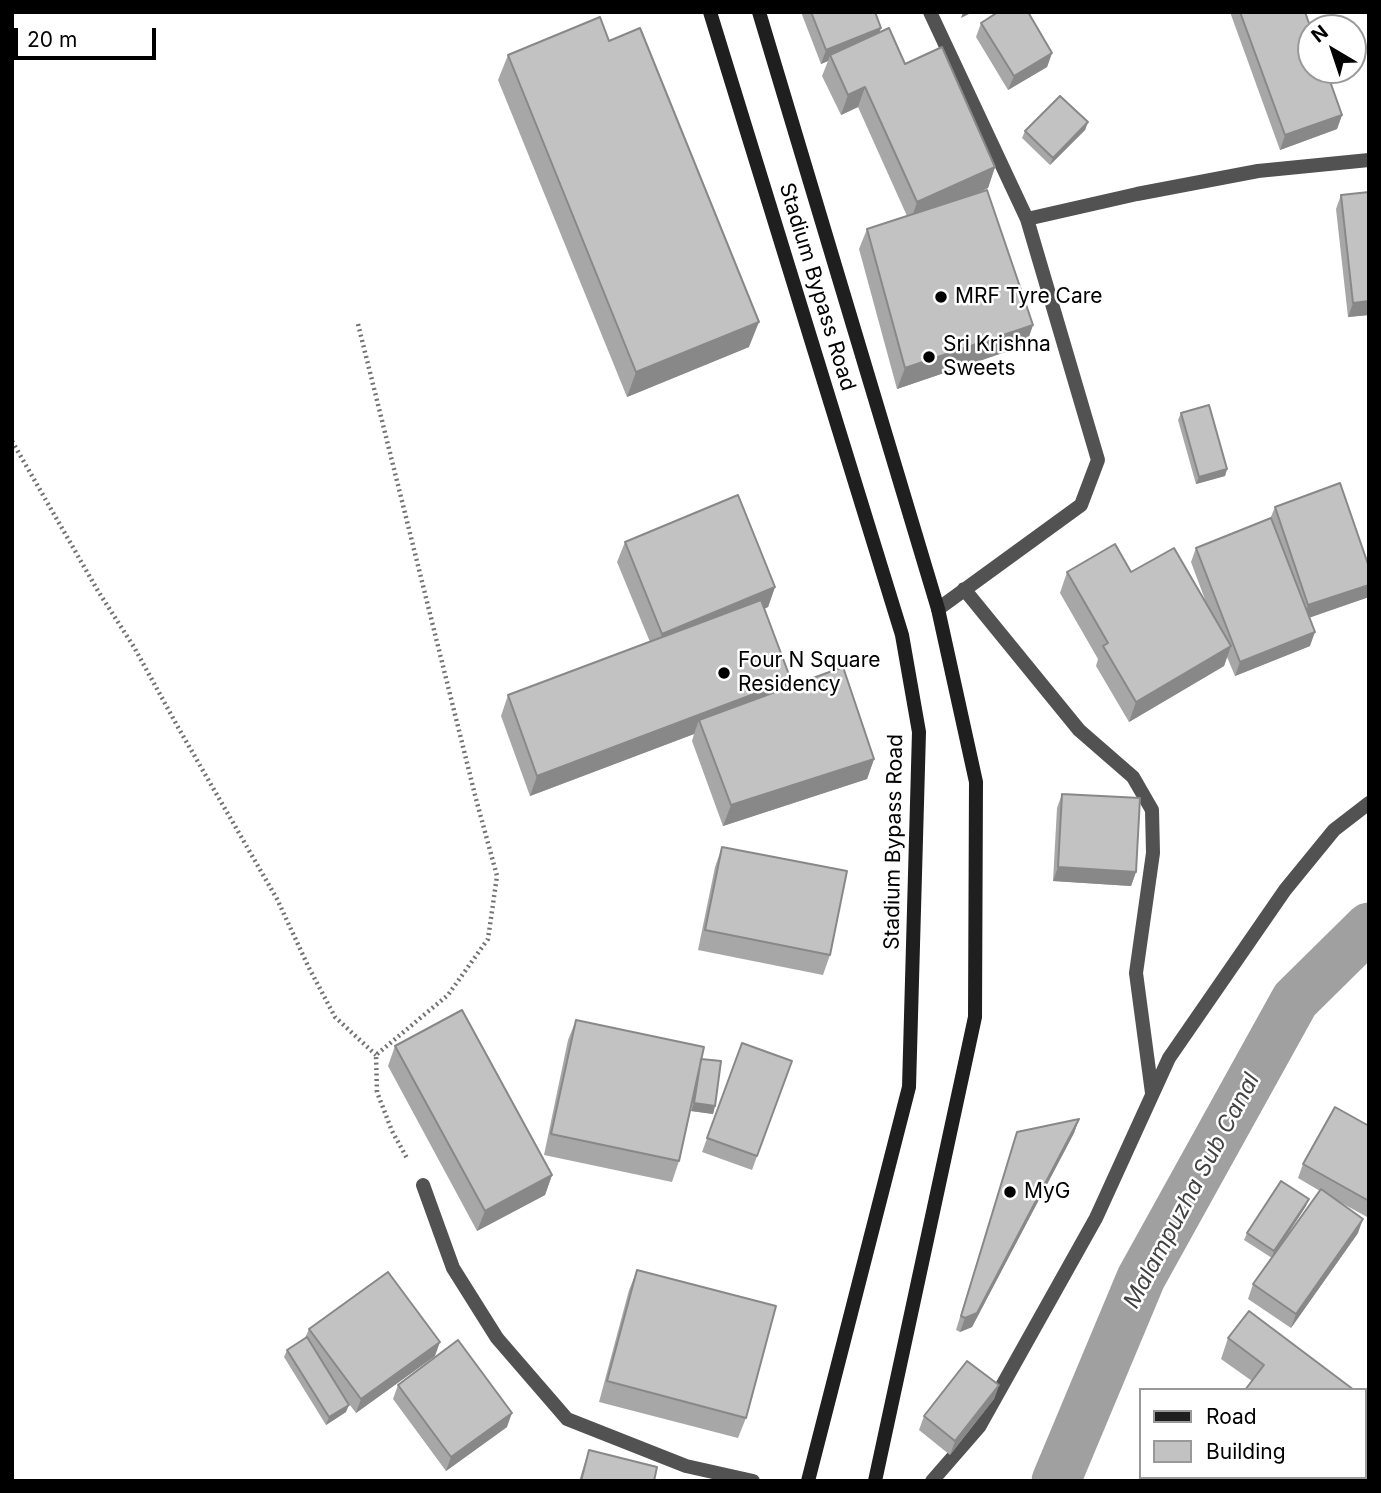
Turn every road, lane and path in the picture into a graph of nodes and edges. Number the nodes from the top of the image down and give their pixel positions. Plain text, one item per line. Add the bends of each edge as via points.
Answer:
1 (710, 12) edge
2 (759, 12) edge
3 (930, 12) edge
4 (1369, 160) edge
5 (1027, 219) junction
6 (358, 324) dead end
7 (12, 441) edge
8 (964, 589) junction
9 (937, 609) junction
10 (1369, 803) edge
11 (376, 1055) junction
12 (1153, 1095) junction
13 (423, 1185) joint
14 (753, 1481) edge
15 (808, 1481) edge
16 (875, 1481) edge
17 (932, 1481) edge

1 - 15 street, Stadium Bypass Road via 902,635 919,732 909,1087
2 - 9 street, Stadium Bypass Road
3 - 5 street
4 - 5 street via 1258,172
5 - 8 street via 1098,460 1081,505
6 - 11 path via 497,876 488,939 448,995
7 - 11 path via 277,899 335,1017
8 - 9 street
8 - 12 street via 1079,730 1133,777 1152,810 1153,853 1136,973
9 - 16 street, Stadium Bypass Road via 976,782 975,1017
10 - 12 street via 1334,830 1285,890 1169,1058
11 - 13 path via 377,1092
12 - 17 street via 1096,1218 979,1427
13 - 14 street via 453,1268 497,1338 567,1419 686,1466

